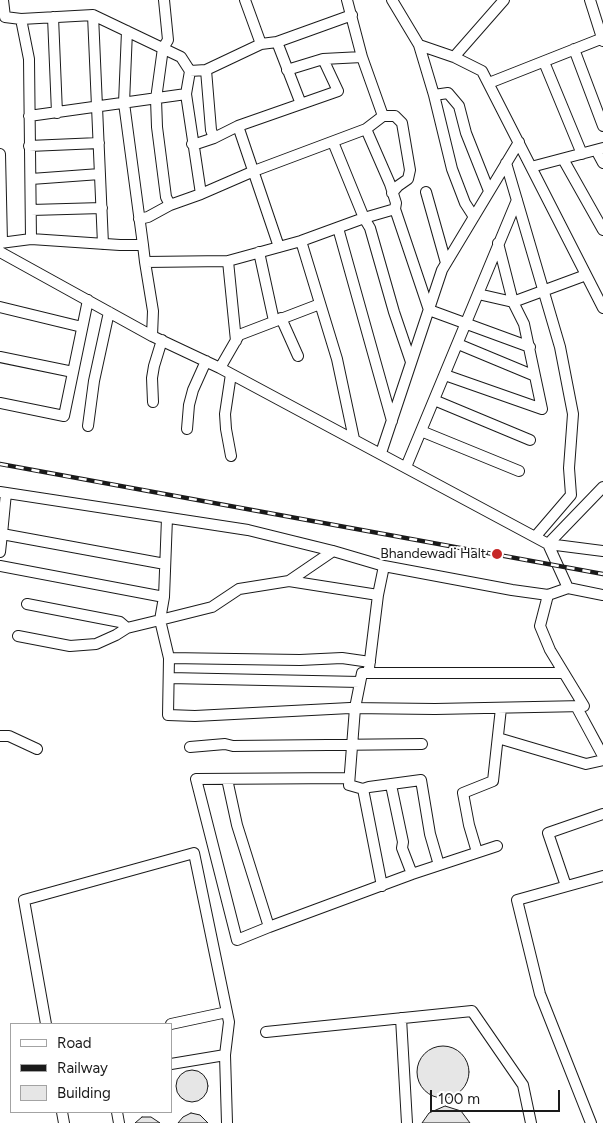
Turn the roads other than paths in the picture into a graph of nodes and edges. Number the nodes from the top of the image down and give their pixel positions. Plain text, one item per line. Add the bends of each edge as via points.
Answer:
1 (2, 0) edge
2 (164, 0) edge
3 (244, 0) edge
4 (346, 0) edge
5 (392, 0) edge
6 (504, 0) edge
7 (590, 0) edge
8 (93, 15) junction
9 (352, 15) junction
10 (54, 17) junction
11 (3, 19) edge
12 (21, 19) junction
13 (126, 31) junction
14 (603, 39) edge
15 (277, 42) junction
16 (261, 44) junction
17 (419, 46) junction
18 (163, 48) junction
19 (574, 49) junction
20 (362, 57) junction
21 (454, 57) junction
22 (323, 59) junction
23 (544, 62) junction
24 (206, 70) junction
25 (287, 70) junction
26 (190, 71) junction
27 (488, 83) junction
28 (186, 94) junction
29 (434, 95) junction
30 (156, 99) junction
31 (124, 103) junction
32 (301, 104) junction
33 (97, 108) junction
34 (57, 113) junction
35 (29, 116) junction
36 (383, 116) junction
37 (238, 126) junction
38 (603, 126) edge
39 (366, 128) junction
40 (214, 138) junction
41 (333, 142) junction
42 (518, 142) junction
43 (98, 143) junction
44 (192, 144) junction
45 (30, 146) junction
46 (600, 149) edge
47 (0, 154) edge
48 (582, 154) junction
49 (563, 158) junction
50 (506, 163) junction
51 (603, 163) edge
52 (531, 167) junction
53 (254, 171) junction
54 (100, 174) junction
55 (31, 180) junction
56 (489, 191) junction
57 (426, 192) dead end
58 (392, 193) junction
59 (201, 194) junction
60 (517, 200) junction
61 (170, 205) junction
62 (102, 208) junction
63 (395, 209) junction
64 (31, 210) junction
65 (474, 217) junction
66 (364, 218) junction
67 (139, 219) junction
68 (338, 228) junction
69 (603, 230) edge
70 (31, 238) junction
71 (301, 241) junction
72 (104, 244) junction
73 (498, 244) junction
74 (143, 245) junction
75 (1, 246) edge
76 (279, 247) junction
77 (259, 252) junction
78 (228, 261) junction
79 (145, 262) junction
80 (446, 263) junction
81 (586, 275) junction
82 (543, 290) junction
83 (478, 294) junction
84 (600, 295) edge
85 (88, 300) junction
86 (514, 302) junction
87 (320, 304) junction
88 (0, 306) edge
89 (603, 308) edge
90 (429, 310) junction
91 (108, 312) junction
92 (278, 319) junction
93 (465, 324) junction
94 (82, 327) junction
95 (157, 338) junction
96 (236, 341) junction
97 (458, 344) junction
98 (530, 347) junction
99 (298, 356) dead end
100 (0, 357) edge
101 (206, 361) junction
102 (411, 362) junction
103 (220, 368) junction
104 (73, 372) junction
105 (231, 374) junction
106 (444, 375) junction
107 (536, 376) junction
108 (434, 400) junction
109 (0, 402) edge
110 (153, 402) dead end
111 (392, 421) junction
112 (88, 426) dead end
113 (187, 429) dead end
114 (421, 431) junction
115 (354, 439) junction
116 (530, 440) dead end
117 (381, 453) junction
118 (231, 456) dead end
119 (406, 467) junction
120 (519, 471) dead end
121 (602, 489) edge
122 (3, 493) edge
123 (167, 518) junction
124 (1, 534) edge
125 (536, 537) junction
126 (548, 544) junction
127 (333, 551) junction
128 (603, 551) edge
129 (0, 552) edge
130 (166, 564) junction
131 (0, 566) edge
132 (384, 566) junction
133 (289, 581) junction
134 (568, 588) junction
135 (378, 595) junction
136 (548, 595) junction
137 (603, 595) edge
138 (164, 597) junction
139 (27, 604) dead end
140 (160, 620) junction
141 (127, 628) junction
142 (18, 636) dead end
143 (169, 658) junction
144 (370, 662) junction
145 (368, 673) junction
146 (564, 673) junction
147 (169, 678) junction
148 (360, 682) junction
149 (576, 706) junction
150 (355, 708) junction
151 (501, 708) junction
152 (0, 736) edge
153 (498, 738) junction
154 (353, 744) junction
155 (422, 744) dead end
156 (190, 747) dead end
157 (37, 749) dead end
158 (603, 756) edge
159 (603, 760) edge
160 (349, 778) junction
161 (227, 779) junction
162 (391, 785) junction
163 (363, 789) junction
164 (603, 814) edge
165 (497, 846) dead end
166 (476, 852) junction
167 (439, 865) junction
168 (412, 874) junction
169 (603, 876) edge
170 (382, 886) junction
171 (566, 886) junction
172 (269, 927) junction
173 (227, 1012) junction
174 (400, 1018) junction
175 (46, 1023) edge
176 (172, 1024) edge
177 (266, 1032) dead end
178 (225, 1055) junction
179 (172, 1064) edge
180 (227, 1123) edge
181 (407, 1123) edge
182 (532, 1123) edge
183 (591, 1123) edge

1 - 11 street
2 - 18 street via 168,40
3 - 16 street
4 - 9 street
5 - 17 street
6 - 21 street
7 - 14 street
8 - 10 street
8 - 13 street
8 - 33 street
9 - 15 street
9 - 20 street
10 - 12 street
10 - 34 street
11 - 12 street
12 - 35 street via 29,59
13 - 18 street
13 - 31 street
14 - 19 street
15 - 16 street
15 - 25 street
16 - 24 street
17 - 21 street
17 - 29 street
18 - 26 street via 181,57
18 - 30 street
19 - 23 street
19 - 38 street
20 - 22 street
20 - 36 street
21 - 27 street via 482,71
22 - 25 street
22 - 32 street via 338,91
23 - 27 street
23 - 48 street
24 - 26 street
24 - 40 street
25 - 32 street
26 - 28 street
27 - 42 street
28 - 30 street
28 - 44 street
29 - 56 street via 448,93 459,106
29 - 65 street via 452,169
30 - 31 street
30 - 61 street via 166,197
31 - 33 street
31 - 67 street
32 - 37 street
33 - 34 street
33 - 43 street
34 - 35 street
35 - 45 street
36 - 39 street
36 - 58 street via 395,116 402,123 410,170 408,179
37 - 40 street
37 - 53 street
39 - 41 street
39 - 58 street
40 - 44 street
41 - 53 street
41 - 66 street
42 - 50 street
42 - 52 street
43 - 45 street
43 - 54 street
44 - 59 street
45 - 55 street
46 - 48 street
46 - 51 street
47 - 75 street
48 - 49 street
49 - 52 street
49 - 69 street
50 - 56 street
50 - 60 street
52 - 81 street
53 - 59 street
53 - 76 street
54 - 55 street
54 - 62 street
55 - 64 street
56 - 65 street
57 - 80 street
58 - 63 street
59 - 61 street
60 - 73 street
60 - 82 street
61 - 67 street
62 - 64 street
62 - 72 street
63 - 66 street
63 - 90 street
64 - 70 street
65 - 80 street
66 - 68 street
66 - 102 street via 370,228
67 - 74 street
68 - 71 street
68 - 111 street
70 - 72 street
70 - 75 street
71 - 76 street
71 - 87 street
72 - 74 street
73 - 83 street
73 - 86 street
74 - 79 street
75 - 85 street
76 - 77 street
77 - 78 street
77 - 92 street
78 - 79 street
78 - 96 street
79 - 95 street
80 - 90 street
81 - 82 street
81 - 84 street
82 - 86 street
82 - 125 street via 560,347 573,414 569,468 571,495
83 - 86 street
83 - 93 street
84 - 89 street
85 - 91 street
85 - 94 street
86 - 98 street
87 - 92 street
87 - 115 street via 337,359
88 - 94 street
90 - 93 street
90 - 102 street
91 - 95 street
91 - 112 street
92 - 96 street via 239,335
92 - 99 street
93 - 97 street
93 - 98 street
94 - 104 street
95 - 101 street
95 - 110 street
96 - 103 street
97 - 106 street
97 - 107 street
98 - 107 street
100 - 104 street
101 - 103 street
101 - 113 street via 193,390
102 - 111 street
103 - 105 street
104 - 109 street via 64,416
105 - 115 street
105 - 118 street via 225,414
106 - 107 street via 542,408
106 - 108 street
108 - 114 street
108 - 116 street
111 - 117 street
114 - 119 street
114 - 120 street
115 - 117 street
117 - 119 street
119 - 125 street
121 - 126 street
122 - 123 street
122 - 124 street
123 - 127 street via 248,530
123 - 130 street
124 - 129 street
124 - 130 street
125 - 126 street
126 - 128 street
126 - 134 street
127 - 132 street
127 - 133 street
130 - 138 street
131 - 138 street
132 - 135 street
132 - 136 street
133 - 135 street
133 - 140 street via 240,589 212,607
134 - 136 street
134 - 137 street
135 - 144 street
136 - 146 street via 540,626
138 - 140 street
139 - 141 street via 120,622
140 - 141 street
140 - 143 street
141 - 142 street via 96,644 70,646
143 - 144 street via 342,658
143 - 147 street
144 - 145 street
145 - 146 street
145 - 148 street via 362,674
146 - 149 street via 584,706
147 - 148 street
147 - 150 street via 168,715
148 - 150 street
149 - 151 street
149 - 158 street
150 - 151 street
150 - 154 street
151 - 153 street
152 - 157 street via 9,736
153 - 159 street via 586,764
153 - 166 street via 493,781 463,794
154 - 155 street
154 - 156 street
154 - 160 street
160 - 161 street
160 - 163 street via 349,785
161 - 172 street via 237,825
161 - 172 street via 196,779 237,940
162 - 163 street
162 - 167 street via 421,780
162 - 168 street via 402,848
163 - 170 street
164 - 171 street via 548,833
165 - 166 street
166 - 167 street
167 - 168 street
168 - 170 street
169 - 171 street
170 - 172 street
171 - 183 street via 517,900 540,994
173 - 175 street via 194,853 24,900
173 - 176 street
173 - 178 street
174 - 177 street
174 - 181 street
174 - 182 street via 472,1011 523,1086
178 - 179 street
178 - 180 street

